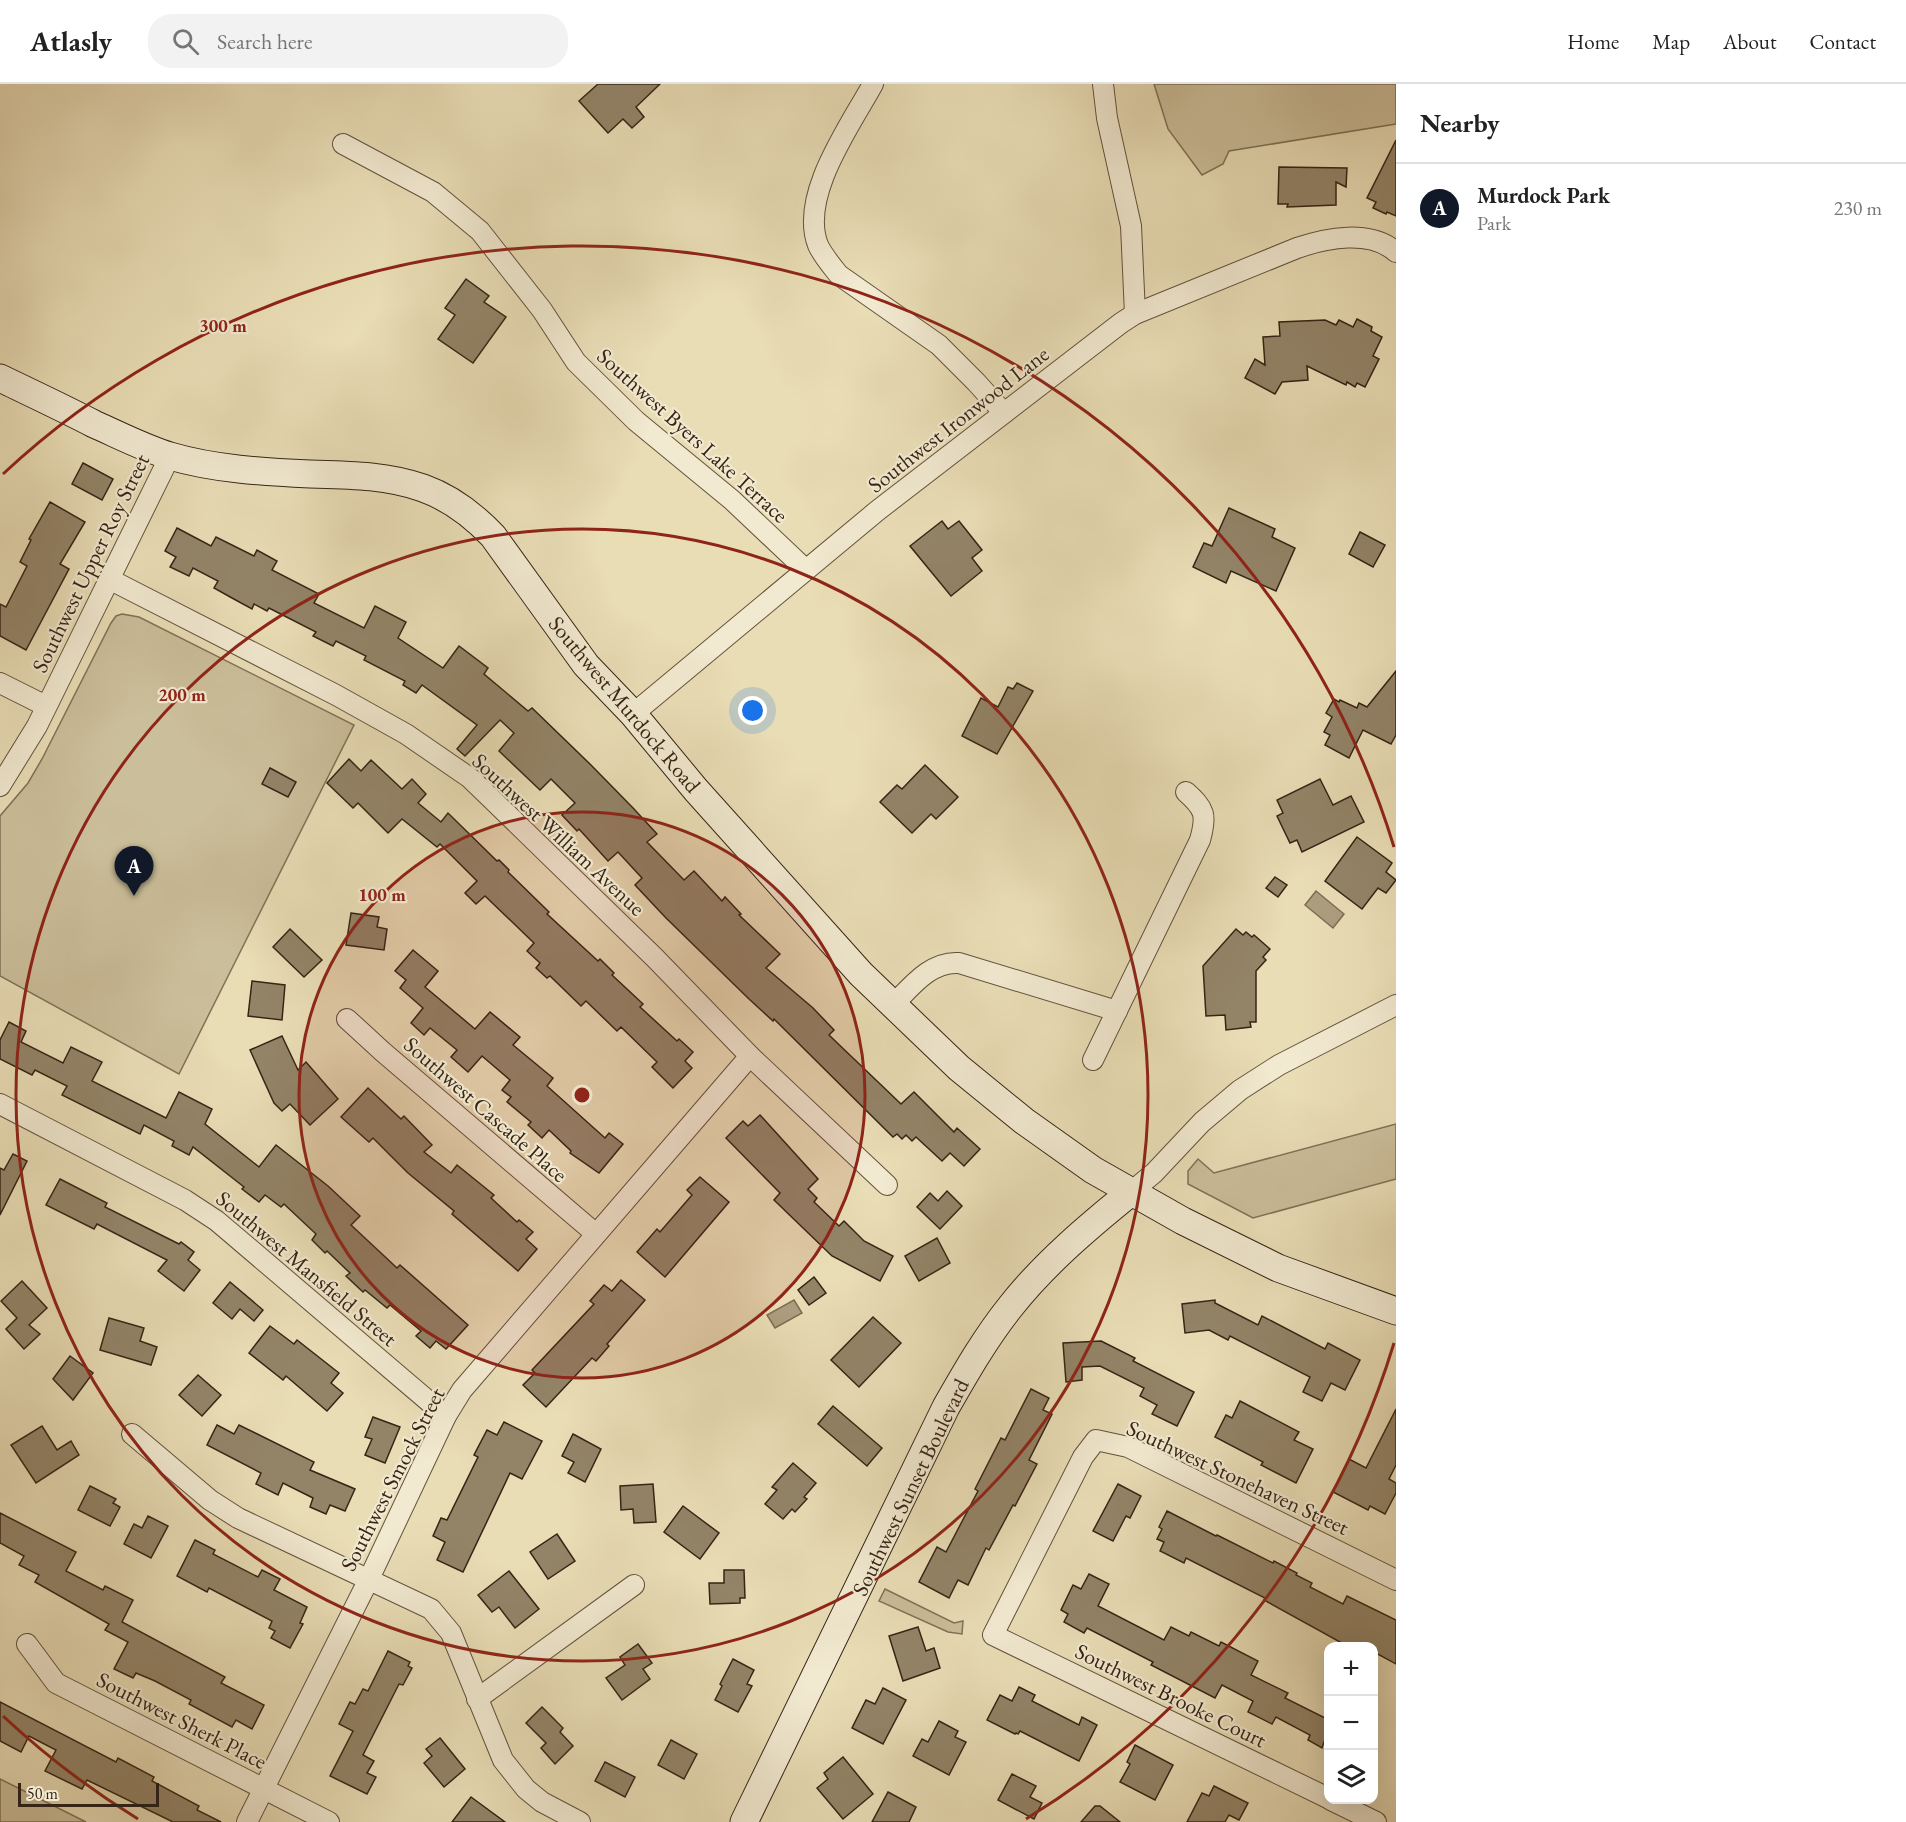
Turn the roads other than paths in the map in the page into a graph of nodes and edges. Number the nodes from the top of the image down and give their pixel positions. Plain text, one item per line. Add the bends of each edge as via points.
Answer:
1 (873, 84) edge
2 (1103, 84) edge
3 (343, 144) dead end
4 (1396, 252) edge
5 (1136, 314) junction
6 (0, 378) edge
7 (1004, 413) junction
8 (170, 456) junction
9 (805, 569) junction
10 (109, 579) junction
11 (0, 683) edge
12 (46, 706) junction
13 (633, 714) junction
14 (0, 786) edge
15 (1186, 792) dead end
16 (892, 1005) junction
17 (1396, 1005) edge
18 (1117, 1011) junction
19 (347, 1018) dead end
20 (750, 1056) junction
21 (1093, 1060) dead end
22 (0, 1104) edge
23 (887, 1185) dead end
24 (1131, 1192) junction
25 (596, 1234) junction
26 (1396, 1311) edge
27 (446, 1416) junction
28 (132, 1434) dead end
29 (1395, 1576) edge
30 (368, 1581) junction
31 (634, 1585) dead end
32 (993, 1635) joint
33 (27, 1644) dead end
34 (477, 1699) junction
35 (264, 1789) junction
36 (1324, 1796) edge
37 (1340, 1804) edge
38 (247, 1822) edge
39 (329, 1822) edge
40 (580, 1822) edge
41 (744, 1822) edge
42 (1376, 1822) edge

1 - 7 street via 822,177 815,200 818,243 839,275 939,345
2 - 5 street via 1131,226
3 - 9 street, Southwest Byers Lake Terrace via 433,192 480,231 542,310 576,362 636,421 732,500
4 - 5 street, Southwest Ironwood Lane via 1362,239 1322,240
5 - 7 street, Southwest Ironwood Lane
6 - 8 main road, Southwest Murdock Road
7 - 9 street, Southwest Ironwood Lane
8 - 10 street, Southwest Upper Roy Street
8 - 13 main road, Southwest Murdock Road via 276,472 393,480 447,499 494,536 586,665
9 - 13 street, Southwest Ironwood Lane
10 - 12 street, Southwest Upper Roy Street
10 - 20 street, Southwest William Avenue via 336,696 406,735 470,778
11 - 12 street
12 - 14 street, Southwest Upper Roy Street
13 - 16 main road, Southwest Murdock Road via 696,790
15 - 18 street via 1204,814 1200,840
16 - 18 street via 925,974 947,962
16 - 24 main road, Southwest Murdock Road via 959,1068 1024,1121
17 - 24 street via 1279,1065 1240,1090
18 - 21 street
19 - 25 street, Southwest Cascade Place
20 - 23 street, Southwest William Avenue
20 - 25 street, Southwest Smock Street
22 - 27 street, Southwest Mansfield Street via 185,1200 217,1221
24 - 26 main road, Southwest Murdock Road via 1278,1268
24 - 41 main road, Southwest Sunset Boulevard via 1030,1284 977,1353 938,1423
25 - 27 street, Southwest Smock Street via 462,1390
27 - 30 street, Southwest Smock Street
28 - 30 street via 210,1500 238,1518
29 - 32 street, Southwest Stonehaven Street via 1128,1447 1096,1440 1083,1457
30 - 34 street via 436,1615 451,1633
30 - 35 street, Southwest Smock Street
31 - 34 street
32 - 36 street, Southwest Brooke Court
33 - 35 street, Southwest Sherk Place via 56,1683
34 - 40 street via 513,1775 542,1802
35 - 38 street, Southwest Smock Street
35 - 39 street, Southwest Sherk Place
37 - 42 street, Southwest Brooke Court

